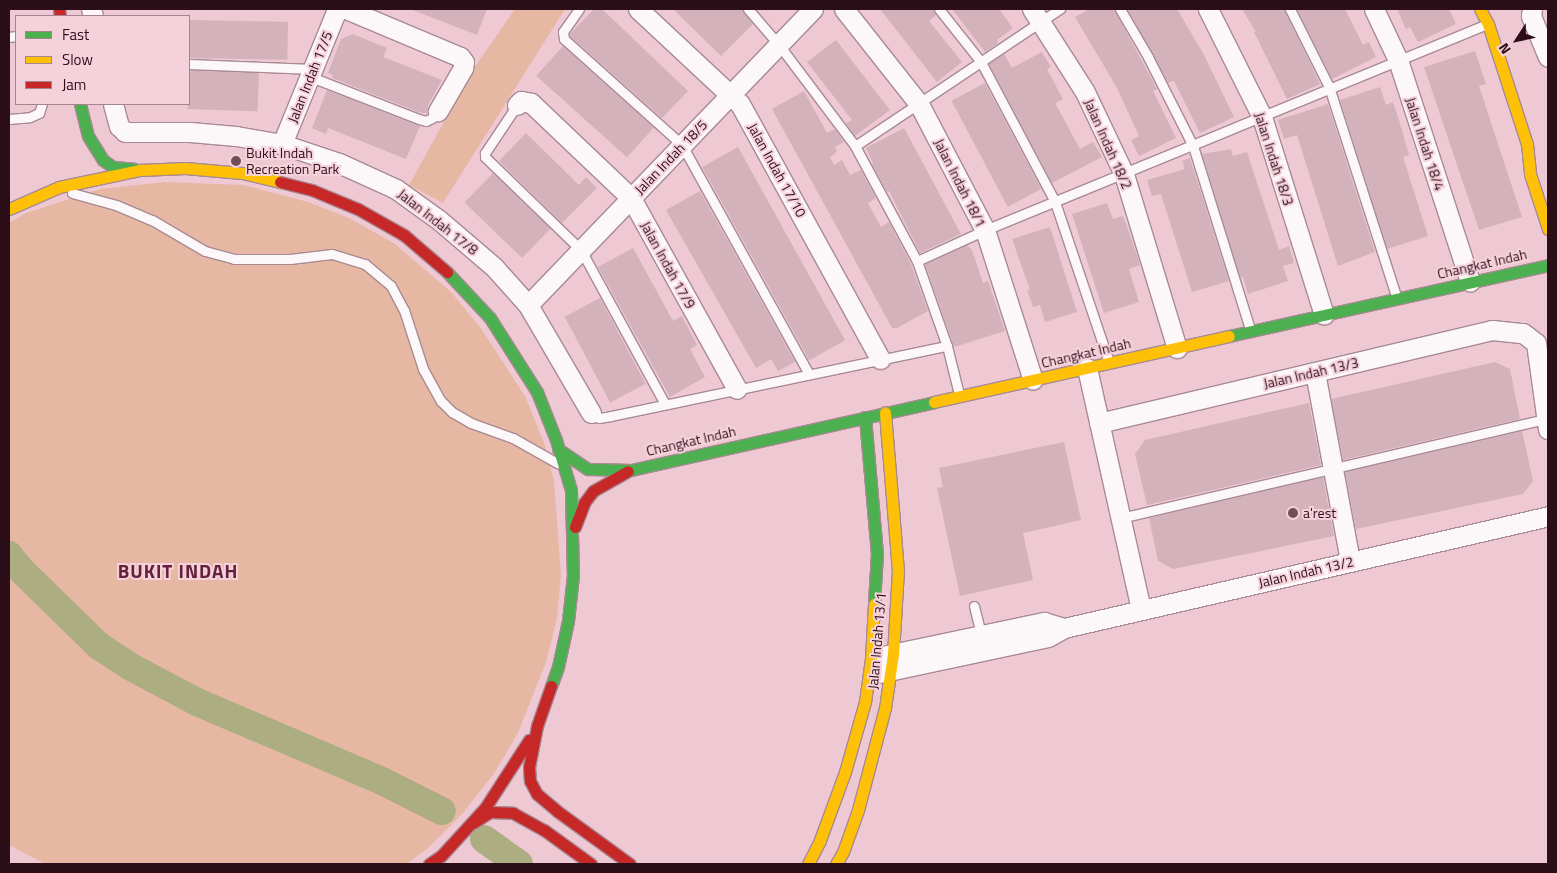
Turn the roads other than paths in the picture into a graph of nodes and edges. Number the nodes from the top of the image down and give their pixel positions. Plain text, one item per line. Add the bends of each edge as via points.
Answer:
1 (337, 9) edge
2 (346, 9) edge
3 (579, 9) edge
4 (638, 9) edge
5 (748, 9) edge
6 (813, 9) edge
7 (844, 9) edge
8 (939, 9) edge
9 (1060, 9) edge
10 (1120, 9) edge
11 (1208, 9) edge
12 (1290, 9) edge
13 (1374, 9) edge
14 (1480, 9) edge
15 (1532, 9) edge
16 (1037, 15) edge
17 (1488, 24) junction
18 (779, 45) junction
19 (1548, 57) edge
20 (1398, 60) junction
21 (981, 62) junction
22 (190, 64) edge
23 (312, 73) junction
24 (1329, 87) junction
25 (730, 96) junction
26 (919, 104) junction
27 (42, 105) edge
28 (80, 105) edge
29 (113, 105) edge
30 (518, 105) joint
31 (438, 111) joint
32 (1262, 117) junction
33 (9, 119) edge
34 (88, 136) junction
35 (282, 144) junction
36 (1527, 144) junction
37 (682, 145) junction
38 (855, 146) junction
39 (1193, 146) junction
40 (86, 151) dead end
41 (1542, 162) dead end
42 (140, 170) junction
43 (75, 173) dead end
44 (1124, 174) junction
45 (56, 188) junction
46 (631, 198) junction
47 (1055, 202) junction
48 (9, 209) edge
49 (1548, 229) edge
50 (985, 230) junction
51 (581, 250) junction
52 (917, 261) junction
53 (1548, 265) edge
54 (1470, 282) junction
55 (1397, 298) junction
56 (528, 305) junction
57 (1324, 315) junction
58 (1251, 331) junction
59 (947, 346) junction
60 (1177, 348) junction
61 (880, 359) junction
62 (1109, 363) junction
63 (1087, 368) junction
64 (1315, 372) junction
65 (809, 374) junction
66 (1033, 380) junction
67 (737, 389) junction
68 (960, 396) junction
69 (665, 404) junction
70 (591, 413) joint
71 (885, 413) junction
72 (865, 417) junction
73 (1099, 423) junction
74 (1548, 424) edge
75 (558, 449) junction
76 (564, 467) junction
77 (1333, 469) junction
78 (631, 470) junction
79 (1548, 516) edge
80 (1120, 518) junction
81 (573, 532) junction
82 (1350, 562) junction
83 (974, 606) dead end
84 (1141, 610) junction
85 (1064, 628) junction
86 (981, 635) junction
87 (892, 663) junction
88 (870, 666) junction
89 (537, 726) junction
90 (472, 824) junction
91 (440, 861) edge
92 (591, 864) edge
93 (630, 864) edge
94 (808, 864) edge
95 (836, 864) edge

1 - 23 street, Jalan Indah 17/5
2 - 31 street via 460,57 464,62 462,68
3 - 37 lane via 563,32 566,42
4 - 25 street, Jalan Indah 17/10
5 - 18 lane
6 - 18 street, Jalan Indah 18/5
7 - 26 street, Jalan Indah 18/1
8 - 21 lane
9 - 16 lane
10 - 39 lane
11 - 32 street, Jalan Indah 18/3
12 - 24 lane
13 - 20 street, Jalan Indah 18/4
14 - 17 street
15 - 19 street via 1531,16
16 - 21 lane
16 - 44 street, Jalan Indah 18/2 via 1085,92
17 - 20 lane
17 - 36 street
18 - 25 street, Jalan Indah 18/5
18 - 38 lane
20 - 24 lane
20 - 54 street, Jalan Indah 18/4
21 - 26 lane
21 - 47 lane
22 - 23 lane
23 - 31 lane via 419,119 426,121
23 - 35 street, Jalan Indah 17/5
24 - 32 lane
24 - 55 lane
25 - 37 street, Jalan Indah 18/5
25 - 61 street, Jalan Indah 17/10 via 740,104
26 - 38 lane
26 - 50 street, Jalan Indah 18/1
27 - 33 lane via 39,113 30,117
28 - 34 street
29 - 35 street, Jalan Indah 17/8 via 121,129 130,133 190,132
30 - 46 street, Jalan Indah 17/9 via 521,101 531,103
30 - 51 lane via 485,153 486,157
32 - 39 lane
32 - 57 street, Jalan Indah 18/3
34 - 40 street
34 - 42 street via 103,160 113,166
35 - 56 street, Jalan Indah 17/8 via 339,163 396,189 439,220 494,267
36 - 41 street
36 - 49 street via 1530,174
37 - 46 street, Jalan Indah 18/5
37 - 65 lane
38 - 52 lane
39 - 44 lane
39 - 58 lane
42 - 45 street
42 - 75 street via 185,168 277,180 312,190 404,234 460,283 490,318 537,392
43 - 45 street
44 - 47 lane
44 - 60 street, Jalan Indah 18/2
45 - 48 street
45 - 76 lane via 116,205 152,220 205,251 234,258 290,259 332,254 365,264 391,286 400,302 423,369 441,402 452,412 513,438
46 - 51 street, Jalan Indah 18/5
46 - 67 street, Jalan Indah 17/9
47 - 50 lane
47 - 62 lane
50 - 52 lane
50 - 66 street, Jalan Indah 18/1
51 - 56 street, Jalan Indah 18/5
51 - 69 lane
52 - 59 lane
53 - 54 street, Changkat Indah
54 - 55 street, Changkat Indah
55 - 57 street, Changkat Indah
56 - 70 street, Jalan Indah 17/8
57 - 58 street, Changkat Indah
58 - 60 street, Changkat Indah
59 - 61 lane
59 - 68 lane
60 - 62 street, Changkat Indah
61 - 65 lane
62 - 63 street, Changkat Indah
63 - 66 street, Changkat Indah
63 - 73 street
64 - 73 street, Jalan Indah 13/3
64 - 74 street, Jalan Indah 13/3 via 1492,330 1523,333 1536,343
64 - 77 street
65 - 67 lane
66 - 68 street, Changkat Indah
67 - 69 lane
68 - 71 street, Changkat Indah
69 - 70 lane via 600,418
71 - 72 street, Changkat Indah
71 - 87 street, Jalan Indah 13/1 via 898,571
72 - 78 street, Changkat Indah
72 - 88 street, Jalan Indah 13/1 via 877,553
73 - 80 street
74 - 77 lane
75 - 76 street
75 - 78 street, Changkat Indah via 588,469
76 - 81 street via 571,490
77 - 80 lane
77 - 82 street
78 - 81 street, Changkat Indah via 593,491 584,503
79 - 82 street, Jalan Indah 13/2
80 - 84 street
81 - 89 street via 568,621 558,667
82 - 84 street, Jalan Indah 13/2
83 - 86 lane
84 - 85 street, Jalan Indah 13/2
85 - 86 street, Jalan Indah 13/2 via 1044,622
85 - 87 street, Jalan Indah 13/2 via 1048,637
86 - 87 street, Jalan Indah 13/2
87 - 88 street, Jalan Indah 13/2
87 - 95 street, Jalan Indah 13/1 via 885,708 858,810
88 - 94 street, Jalan Indah 13/1 via 866,702 846,772
89 - 90 street via 505,780
89 - 93 street via 529,767 530,781 537,794
90 - 91 street
90 - 92 street via 490,812 513,813 544,830

